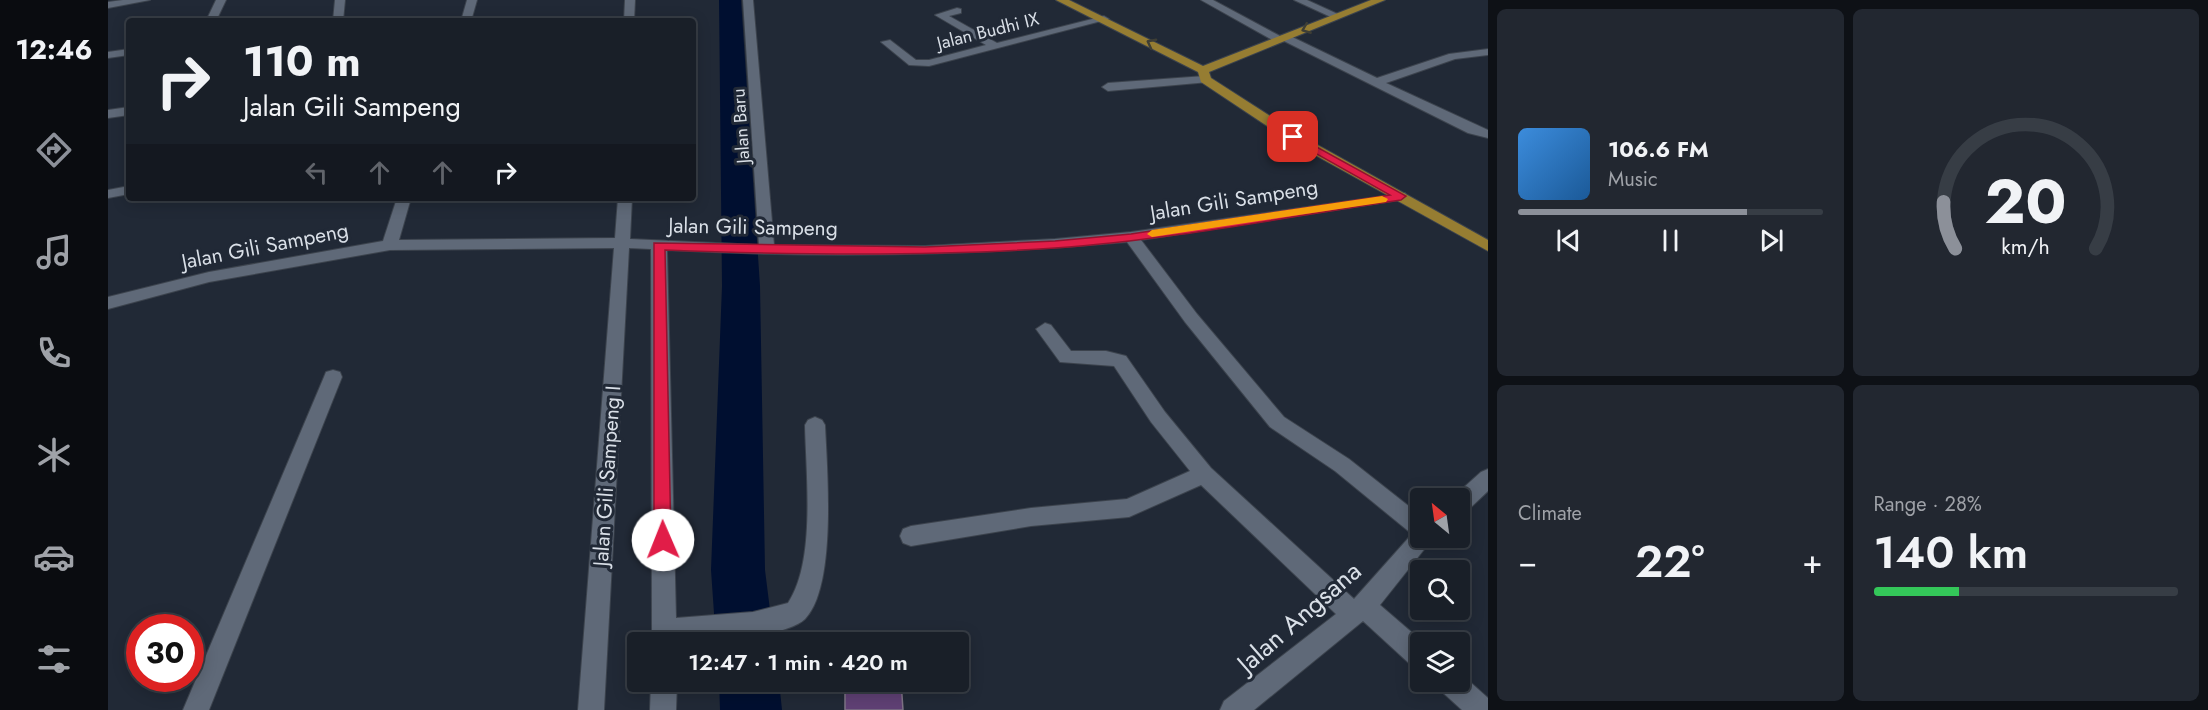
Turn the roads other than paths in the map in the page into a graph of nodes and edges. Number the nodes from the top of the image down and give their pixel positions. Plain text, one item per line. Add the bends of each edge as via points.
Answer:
1 (145, 0) edge
2 (221, 0) edge
3 (340, 0) edge
4 (472, 0) edge
5 (630, 0) edge
6 (748, 0) edge
7 (1061, 0) edge
8 (1206, 0) edge
9 (1299, 0) edge
10 (1380, 0) edge
11 (108, 5) edge
12 (957, 10) dead end
13 (1337, 16) junction
14 (212, 18) edge
15 (338, 18) edge
16 (467, 18) edge
17 (629, 18) edge
18 (1104, 19) junction
19 (1282, 39) junction
20 (886, 42) dead end
21 (995, 46) junction
22 (126, 52) edge
23 (1488, 52) edge
24 (108, 55) edge
25 (1204, 75) junction
26 (1377, 82) junction
27 (1108, 87) dead end
28 (126, 111) edge
29 (108, 114) edge
30 (1488, 134) edge
31 (126, 191) edge
32 (108, 194) edge
33 (1401, 196) junction
34 (403, 201) edge
35 (625, 201) edge
36 (1131, 237) junction
37 (623, 243) junction
38 (390, 245) junction
39 (659, 246) junction
40 (1488, 246) edge
41 (762, 250) junction
42 (108, 303) edge
43 (1045, 329) dead end
44 (333, 377) dead end
45 (815, 425) dead end
46 (1204, 474) junction
47 (1488, 478) edge
48 (1470, 495) edge
49 (1410, 520) edge
50 (911, 536) dead end
51 (1413, 548) edge
52 (1359, 610) junction
53 (670, 632) edge
54 (686, 632) edge
55 (1410, 648) edge
56 (663, 692) edge
57 (1462, 692) edge
58 (196, 710) edge
59 (591, 710) edge
60 (663, 710) edge
61 (1233, 710) edge
62 (1482, 710) edge

1 - 11 street
2 - 14 street
3 - 15 street
4 - 16 street
5 - 17 street
6 - 41 street, Jalan Baru
7 - 18 main road
8 - 19 street
9 - 13 street
10 - 13 main road
12 - 21 street via 940,15
13 -> 19 main road
18 - 21 street, Jalan Budhi IX
25 -> 18 main road
19 - 25 main road
19 - 26 street
20 - 21 street, Jalan Budhi IX via 919,64
22 - 24 street
23 - 26 street via 1453,56
25 - 27 street
25 - 33 main road via 1293,137
26 - 30 street
28 - 29 street
31 - 32 street
33 - 36 street, Jalan Gili Sampeng
33 - 40 main road
34 - 38 street
35 - 37 street, Jalan Gili Sampeng I
36 - 41 street, Jalan Gili Sampeng via 925,250
36 - 49 street via 1266,410
37 - 38 street, Jalan Gili Sampeng
37 - 39 street, Jalan Gili Sampeng
37 - 59 street, Jalan Gili Sampeng I
38 - 42 street, Jalan Gili Sampeng via 209,277
39 - 41 street, Jalan Gili Sampeng
39 - 53 street
43 - 46 street via 1066,357 1120,361
44 - 58 street
45 - 54 street via 817,535 805,598 795,612 765,622
46 - 50 street via 1129,508 1031,517
46 - 52 street
47 - 48 street
51 - 52 street, Jalan Angsana
52 - 55 street
52 - 61 street, Jalan Angsana
56 - 60 street
57 - 62 street

